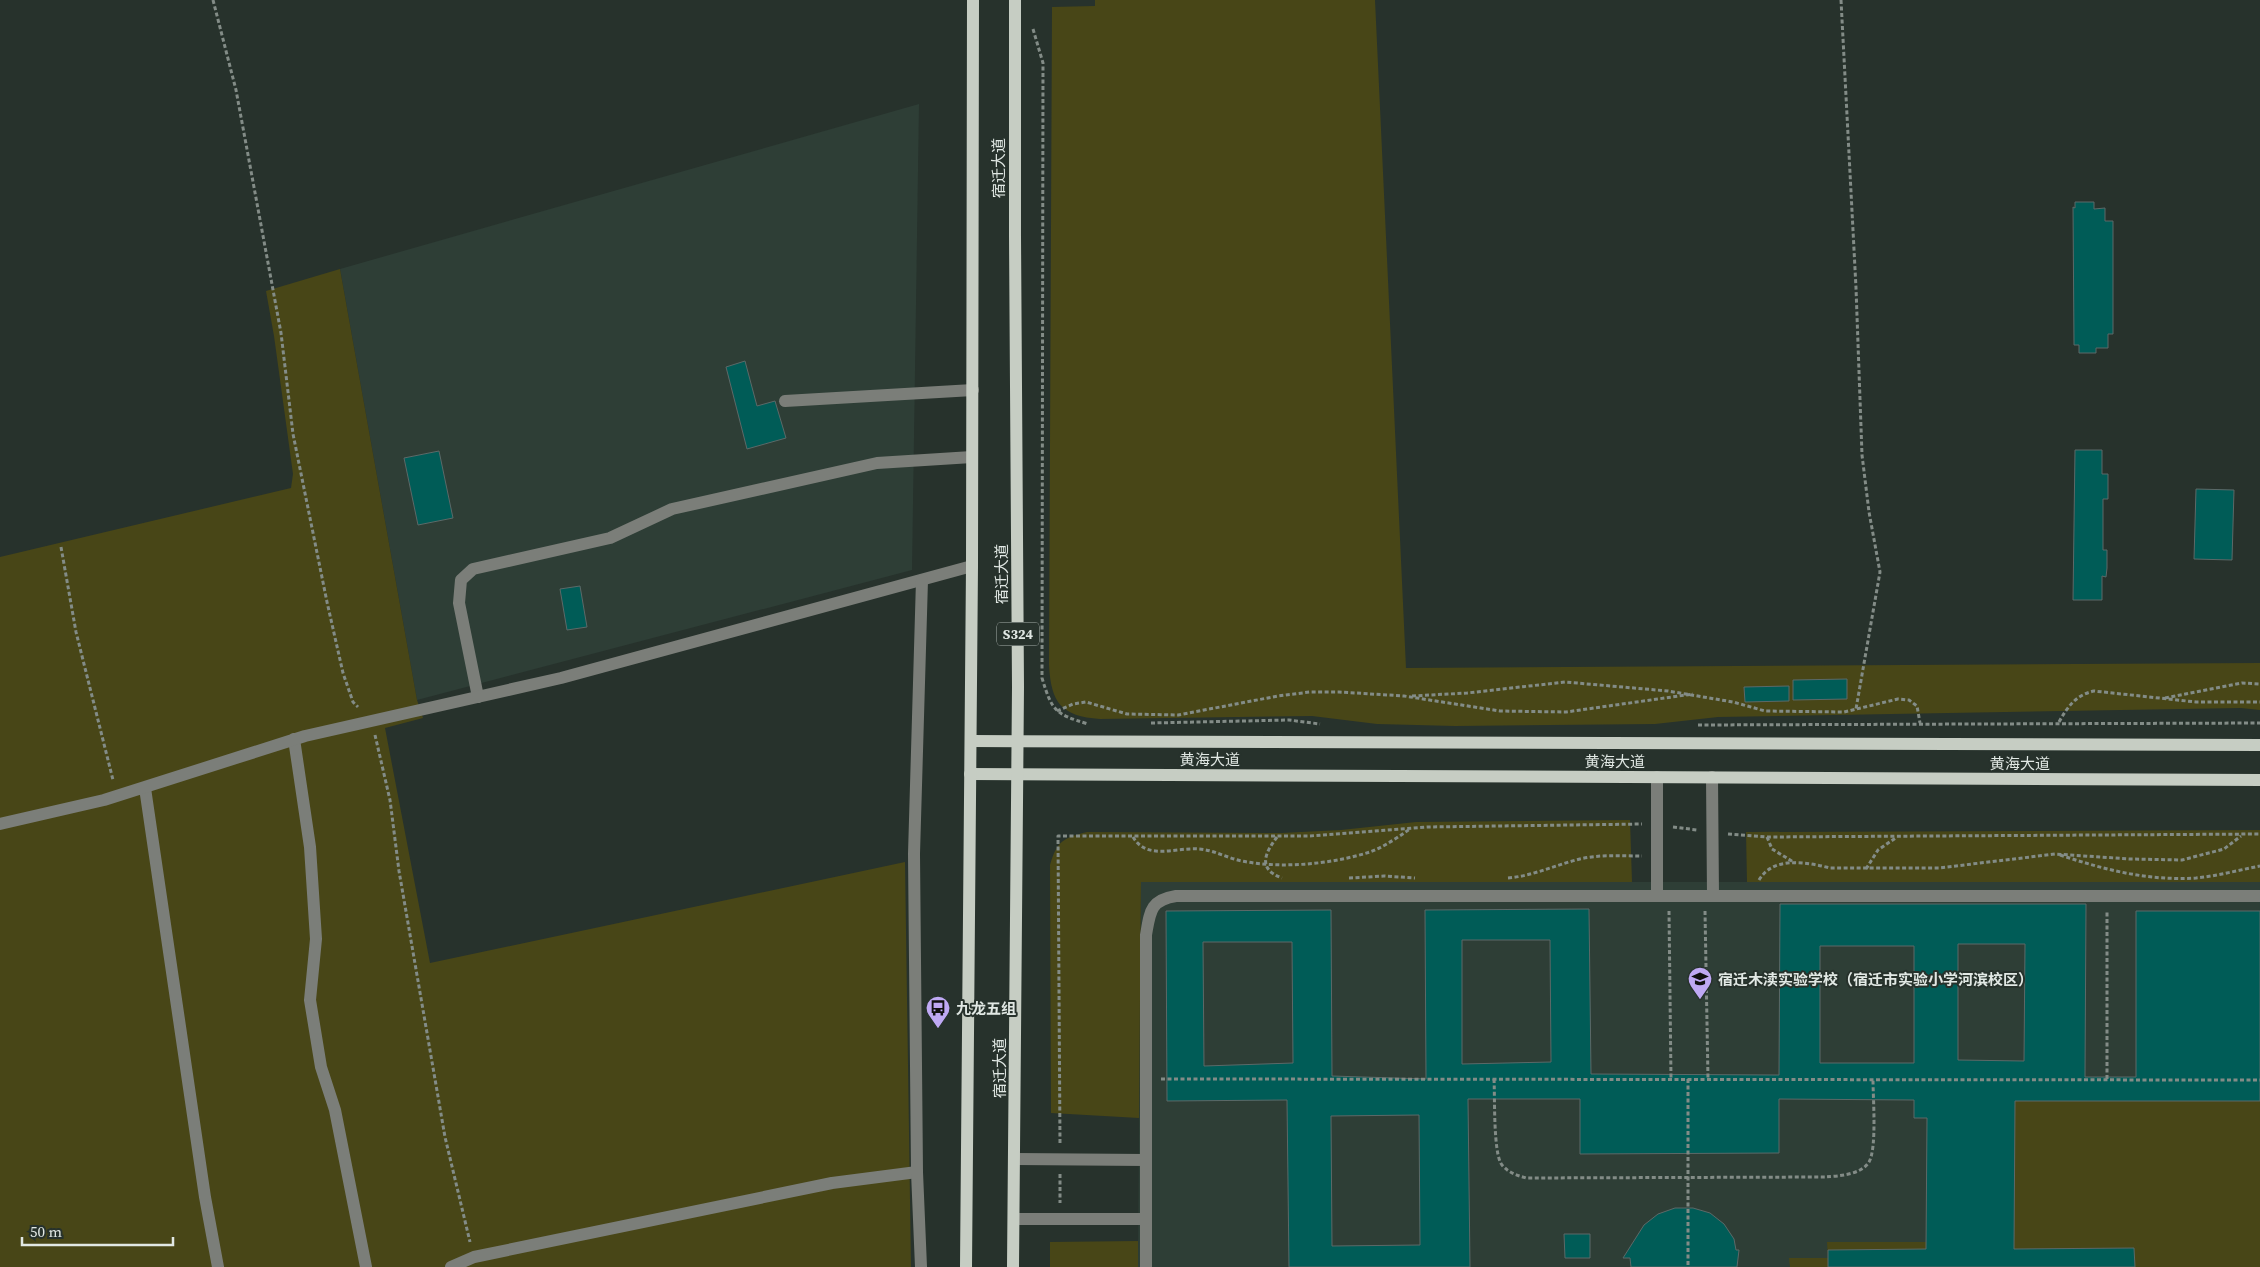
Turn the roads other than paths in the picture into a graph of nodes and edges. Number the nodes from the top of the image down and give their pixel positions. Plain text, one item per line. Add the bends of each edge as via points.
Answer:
1 (973, 0) edge
2 (1015, 0) edge
3 (973, 390) junction
4 (785, 401) dead end
5 (972, 457) junction
6 (972, 566) junction
7 (922, 580) junction
8 (478, 696) junction
9 (294, 739) junction
10 (971, 741) junction
11 (1018, 741) junction
12 (2260, 745) edge
13 (970, 774) junction
14 (1018, 775) junction
15 (1657, 777) junction
16 (1712, 777) junction
17 (2260, 780) edge
18 (144, 788) junction
19 (0, 824) edge
20 (1663, 896) junction
21 (1709, 896) junction
22 (2260, 896) edge
23 (1014, 1159) junction
24 (1146, 1160) junction
25 (917, 1172) junction
26 (1014, 1219) junction
27 (1146, 1219) junction
28 (218, 1267) edge
29 (366, 1267) edge
30 (452, 1267) edge
31 (921, 1267) edge
32 (966, 1267) edge
33 (1013, 1267) edge
34 (1146, 1267) edge

1 - 3 main road, 宿迁大道
2 - 11 main road, 宿迁大道 / S324
3 - 4 street
3 - 5 main road, 宿迁大道
5 - 6 main road, 宿迁大道
5 - 8 street via 877,463 682,506 610,538 473,569 461,580 459,603
6 - 7 street
6 - 10 main road, 宿迁大道
7 - 8 street via 561,678
7 - 25 street via 914,854
8 - 9 street
9 - 18 street
9 - 29 street via 310,847 316,939 310,1000 320,1066 335,1110
10 - 11 main road, 黄海大道
10 - 13 main road, 宿迁大道
11 - 12 main road, 黄海大道
11 - 14 main road, 宿迁大道 / S324
13 - 14 main road, 黄海大道
13 - 32 main road, 宿迁大道
14 - 15 main road, 黄海大道
14 - 23 main road, 宿迁大道 / S324
15 - 16 main road, 黄海大道
15 - 20 street via 1657,856
16 - 17 main road, 黄海大道
16 - 21 street
18 - 19 street
18 - 28 street
20 - 21 street
20 - 24 street via 1162,898 1153,906 1146,935
21 - 22 street
23 - 24 street
23 - 26 main road, 宿迁大道 / S324
24 - 27 street
25 - 30 street via 832,1183 474,1257
25 - 31 street
26 - 27 street
26 - 33 main road, 宿迁大道 / S324
27 - 34 street

